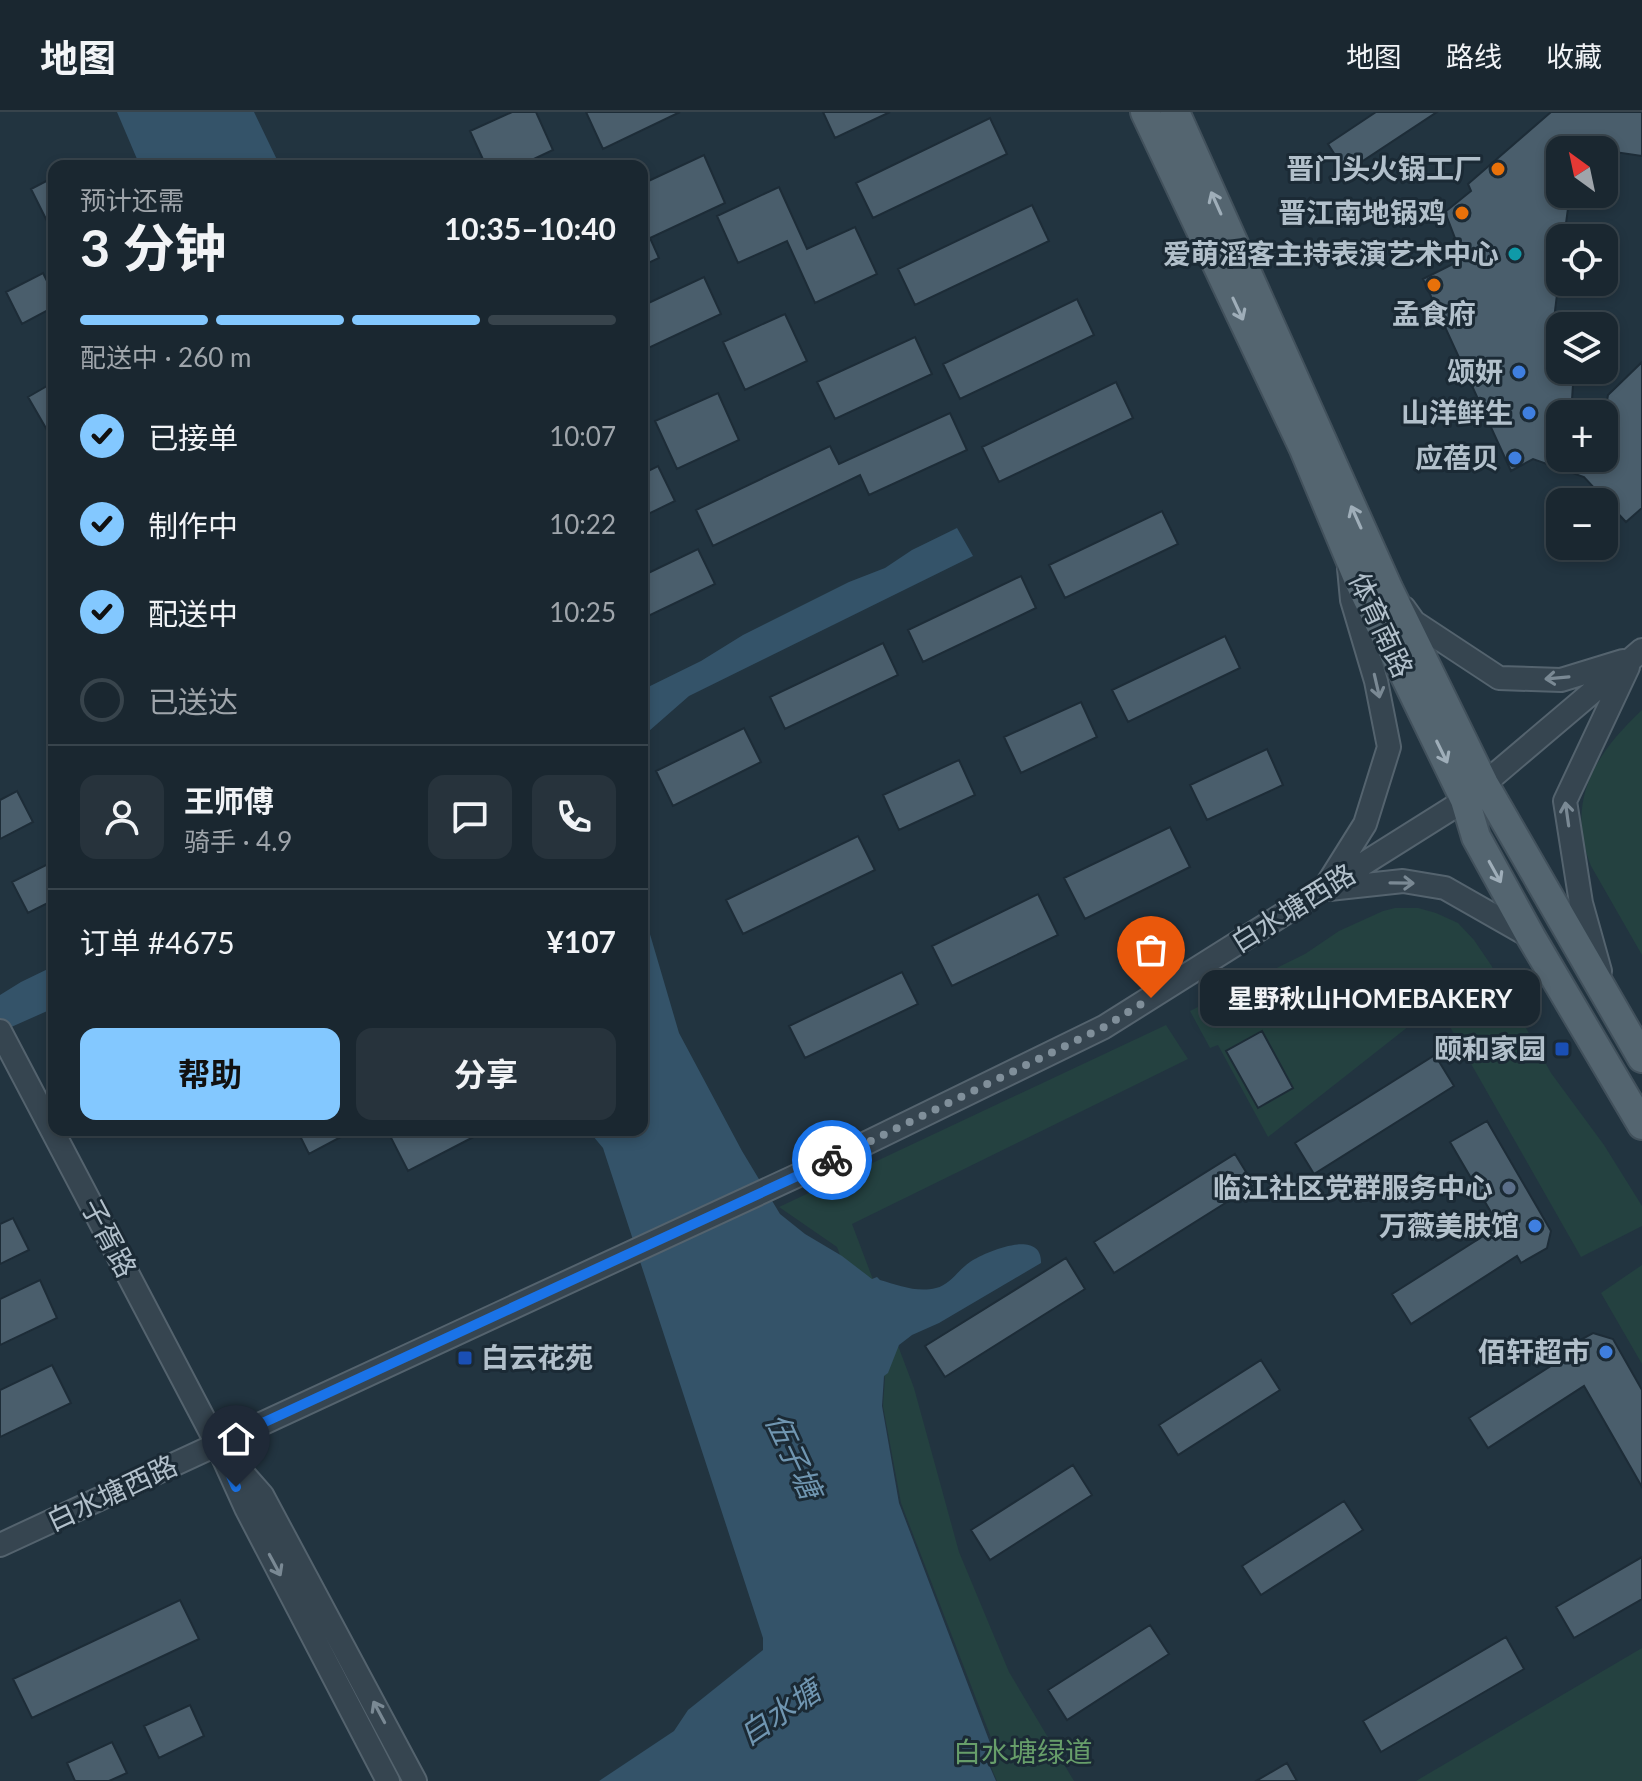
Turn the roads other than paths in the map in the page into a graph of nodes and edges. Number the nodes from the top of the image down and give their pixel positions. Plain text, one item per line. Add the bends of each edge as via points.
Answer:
1 (1145, 112) edge
2 (1175, 112) edge
3 (1349, 555) junction
4 (1388, 588) junction
5 (1637, 654) edge
6 (1475, 792) junction
7 (1324, 889) junction
8 (1531, 937) junction
9 (1608, 1000) junction
10 (0, 1031) edge
11 (1642, 1058) edge
12 (48, 1122) edge
13 (1642, 1125) edge
14 (55, 1136) edge
15 (217, 1444) junction
16 (0, 1545) edge
17 (388, 1781) edge
18 (415, 1781) edge

1 -> 3 main road, 体育南路
4 -> 2 main road, 体育南路
3 -> 6 main road, 体育南路
3 -> 7 street via 1352,600 1389,747 1365,824
5 -> 4 street via 1561,680 1499,678 1414,622
4 - 6 main road, 体育南路
5 - 6 street, 白水塘西路
9 -> 5 street via 1581,903 1565,801
6 - 7 street, 白水塘西路
6 -> 8 main road, 体育南路 via 1476,837
6 - 9 main road, 体育南路
7 -> 8 street via 1403,881 1445,888
7 - 15 street, 白水塘西路 via 1104,1027 844,1154
8 - 13 main road, 体育南路
9 - 11 main road, 体育南路
10 - 12 street, 子胥路
14 - 15 street, 子胥路
15 - 16 street, 白水塘西路
15 -> 17 street, 子胥路
18 -> 15 street, 子胥路 via 262,1495

